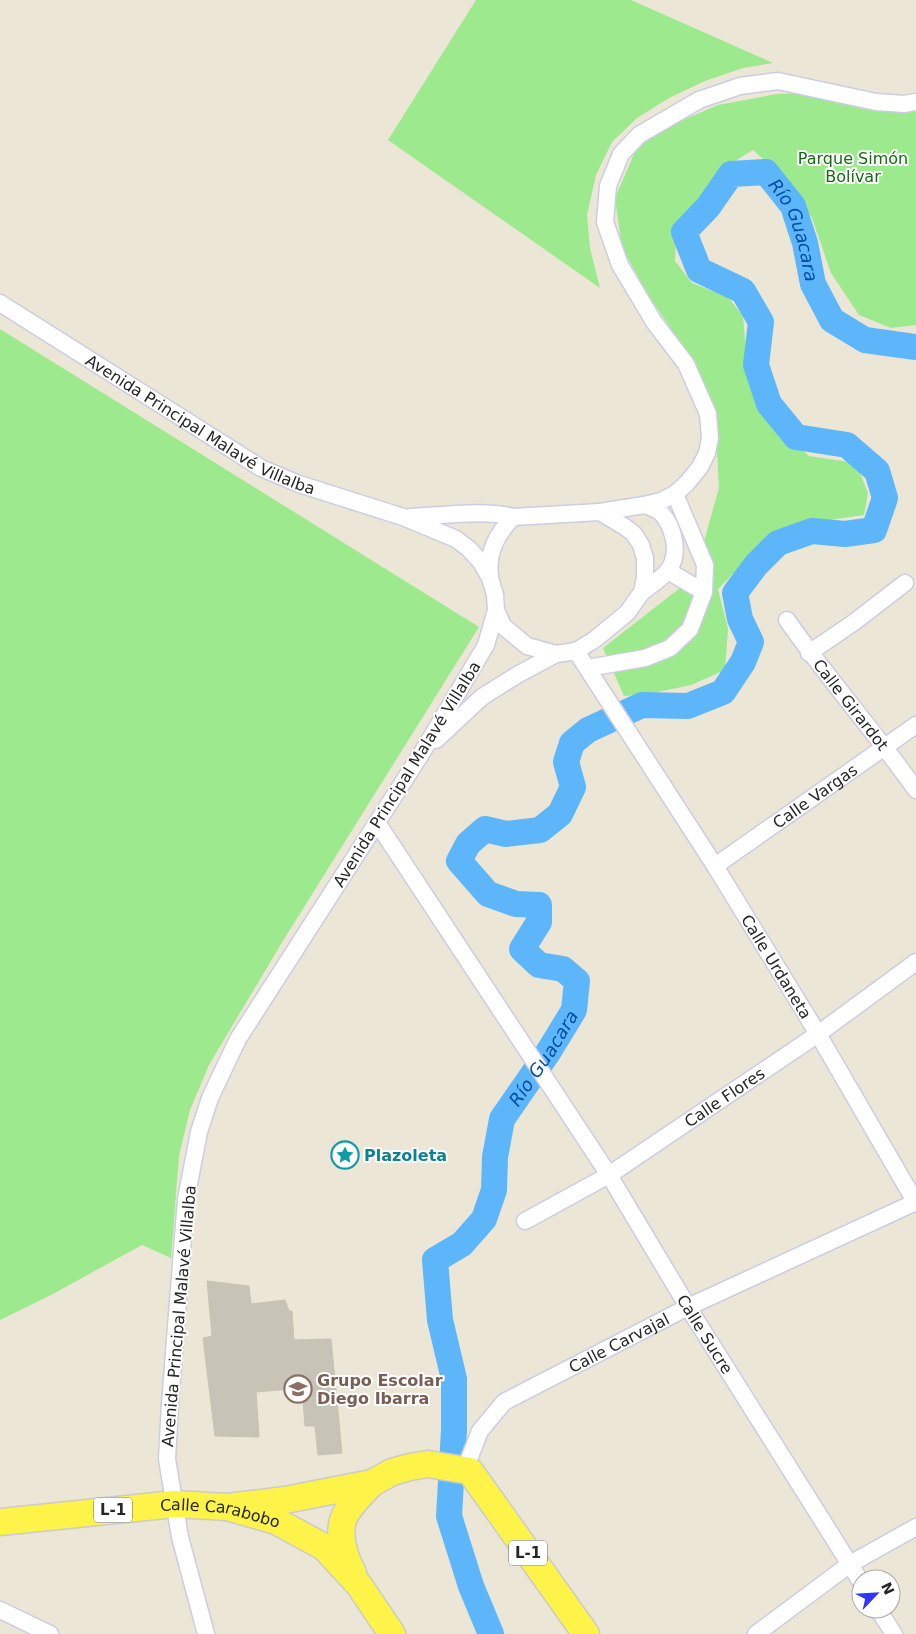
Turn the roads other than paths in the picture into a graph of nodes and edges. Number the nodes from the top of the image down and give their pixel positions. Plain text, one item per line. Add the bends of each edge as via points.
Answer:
1 (916, 102) edge
2 (0, 304) edge
3 (674, 494) junction
4 (644, 505) junction
5 (600, 512) junction
6 (512, 517) junction
7 (403, 518) junction
8 (668, 571) junction
9 (490, 578) junction
10 (905, 583) dead end
11 (642, 592) junction
12 (704, 592) junction
13 (496, 610) junction
14 (787, 620) dead end
15 (576, 652) junction
16 (810, 653) junction
17 (556, 654) junction
18 (590, 672) junction
19 (916, 725) edge
20 (886, 748) junction
21 (424, 751) junction
22 (916, 790) edge
23 (378, 824) junction
24 (716, 866) junction
25 (916, 962) edge
26 (818, 1034) junction
27 (609, 1175) junction
28 (916, 1202) edge
29 (524, 1221) dead end
30 (688, 1308) junction
31 (465, 1471) junction
32 (372, 1483) junction
33 (175, 1504) junction
34 (227, 1508) junction
35 (0, 1522) edge
36 (916, 1527) edge
37 (850, 1564) junction
38 (853, 1569) edge
39 (359, 1584) junction
40 (0, 1610) edge
41 (884, 1619) edge
42 (50, 1634) edge
43 (206, 1634) edge
44 (392, 1634) edge
45 (586, 1634) edge
46 (756, 1634) edge
47 (894, 1634) edge

1 - 3 street via 876,102 778,81 740,86 691,104 639,135 622,154 608,186 605,222 620,265 654,322 686,364 708,414 710,438 707,453 700,467
2 - 7 street, Avenida Principal Malavé Villalba via 261,468
3 - 4 street
3 - 12 street via 705,565
4 - 5 street
4 - 8 street via 662,514 670,528 675,552
5 - 6 street
5 - 11 street via 634,534 641,544 645,558
6 - 7 street via 468,514
6 - 9 street via 490,552
7 - 9 street, Avenida Principal Malavé Villalba via 456,539 469,548
8 - 11 street
8 - 12 street
9 - 13 street, Avenida Principal Malavé Villalba
10 - 16 street
11 - 15 street via 627,613
12 - 18 street via 690,629 670,648
13 - 17 street via 503,626 528,646
13 - 21 street, Avenida Principal Malavé Villalba via 486,645
14 - 16 street, Calle Girardot
15 - 17 street
15 - 18 street, Calle Urdaneta
16 - 20 street, Calle Girardot
17 - 21 street via 482,697
18 - 24 street, Calle Urdaneta
19 - 20 street, Calle Vargas
20 - 22 street, Calle Girardot
20 - 24 street, Calle Vargas
21 - 23 street, Avenida Principal Malavé Villalba
23 - 27 street, Calle Sucre
23 - 33 street, Avenida Principal Malavé Villalba via 238,1039 210,1098 199,1132 186,1198 170,1404 168,1459
24 - 26 street, Calle Urdaneta
25 - 26 street, Calle Flores
26 - 27 street, Calle Flores
26 - 28 street, Calle Urdaneta
27 - 29 street, Calle Flores
27 - 30 street, Calle Sucre
28 - 30 street, Calle Carvajal
30 - 31 street, Calle Carvajal via 504,1402 480,1430
30 - 37 street, Calle Sucre
31 - 32 main road, L-1 via 428,1464 392,1472
31 - 45 main road, L-1
32 - 34 main road, L-1
32 - 39 main road, L-1 via 343,1520 342,1540 347,1562
33 - 34 main road, Calle Carabobo / L-1
33 - 35 main road, Calle Carabobo / L-1
33 - 43 street, Avenida Principal Malavé Villalba via 180,1537
34 - 39 main road, Calle Carabobo / L-1 via 276,1521 324,1547
36 - 37 street
37 - 38 street, Calle Sucre
37 - 46 street
39 - 44 main road, Calle Carabobo / L-1
40 - 42 street
41 - 47 street

